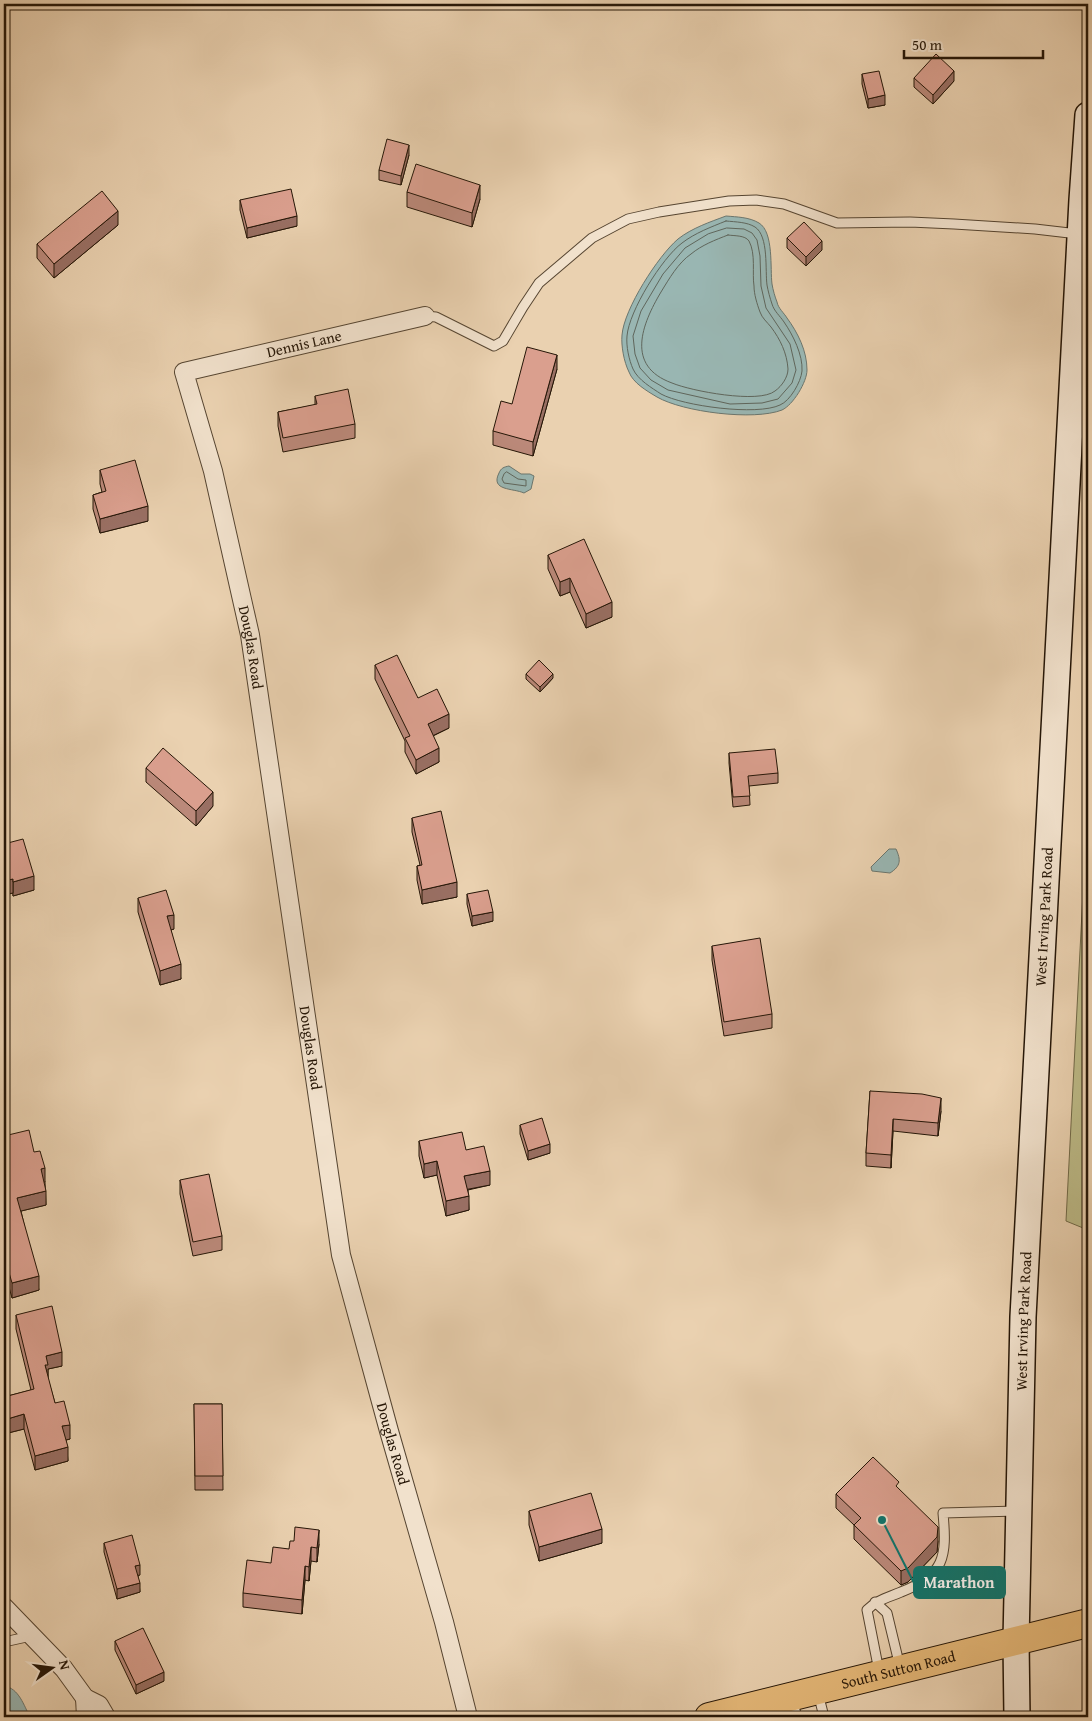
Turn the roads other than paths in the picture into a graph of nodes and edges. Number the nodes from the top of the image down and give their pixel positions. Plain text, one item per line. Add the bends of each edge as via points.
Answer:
1 (1088, 115) edge
2 (1080, 234) junction
3 (1082, 314) edge
4 (425, 316) joint
5 (184, 372) joint
6 (1019, 1511) junction
7 (875, 1602) junction
8 (4, 1607) edge
9 (1088, 1623) edge
10 (31, 1636) junction
11 (1016, 1641) junction
12 (4, 1642) edge
13 (891, 1672) junction
14 (818, 1691) junction
15 (85, 1698) junction
16 (794, 1707) edge
17 (86, 1717) edge
18 (106, 1717) edge
19 (468, 1717) edge
20 (709, 1717) edge
21 (824, 1717) edge
22 (1017, 1717) edge

1 - 2 main road, West Irving Park Road
2 - 3 main road, West Irving Park Road
2 - 4 lane via 910,222 837,223 784,204 729,201 628,219 592,238 539,284 503,341 494,346 436,317
3 - 6 main road, West Irving Park Road via 1023,1317
4 - 5 street, Dennis Lane
5 - 19 street, Douglas Road via 213,471 250,634 342,1255
6 - 7 lane via 943,1513 946,1542 941,1562 932,1576
6 - 11 main road, West Irving Park Road
7 - 13 lane via 888,1613
7 - 13 lane via 867,1610
8 - 10 street
9 - 11 main road, South Sutton Road
10 - 12 lane
10 - 15 street via 64,1669
11 - 13 main road, South Sutton Road
11 - 22 main road, West Irving Park Road
13 - 14 main road, South Sutton Road
14 - 16 main road, South Sutton Road
14 - 21 lane
15 - 17 street
15 - 18 street via 99,1705
16 - 20 main road, South Sutton Road

